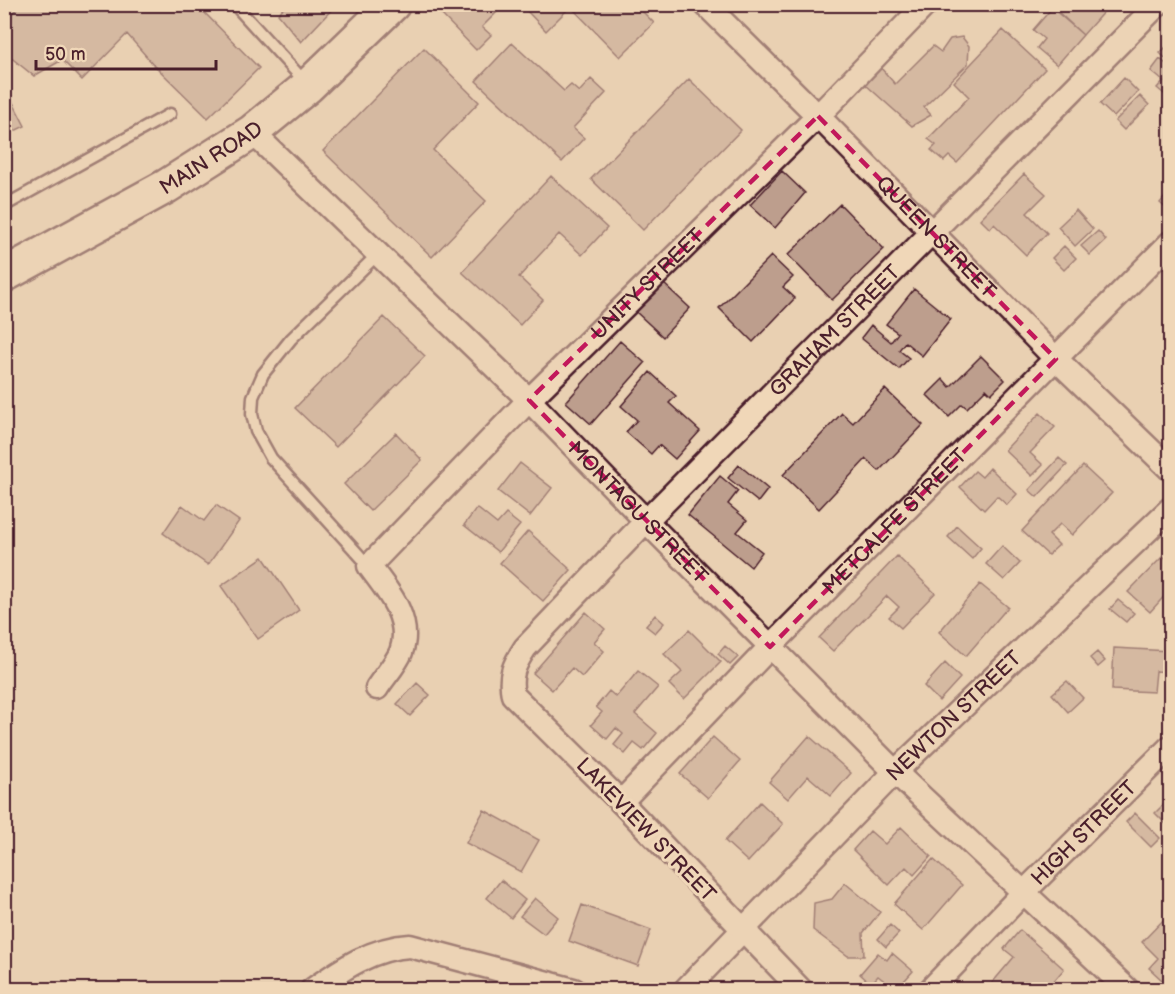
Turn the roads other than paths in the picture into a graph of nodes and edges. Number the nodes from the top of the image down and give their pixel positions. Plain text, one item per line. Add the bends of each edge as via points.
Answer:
1 (234, 4) edge
2 (393, 4) edge
3 (705, 4) edge
4 (926, 4) edge
5 (1158, 4) edge
6 (308, 86) junction
7 (170, 114) dead end
8 (818, 116) junction
9 (252, 132) junction
10 (4, 206) edge
11 (933, 232) junction
12 (1170, 243) edge
13 (378, 254) junction
14 (4, 275) edge
15 (1056, 359) junction
16 (529, 400) junction
17 (1170, 469) edge
18 (1170, 509) edge
19 (646, 521) junction
20 (369, 566) junction
21 (770, 647) junction
22 (516, 662) joint
23 (377, 688) dead end
24 (1170, 747) edge
25 (895, 772) junction
26 (621, 802) junction
27 (1023, 892) junction
28 (742, 929) junction
29 (312, 990) edge
30 (574, 990) edge
31 (685, 990) edge
32 (801, 990) edge
33 (930, 990) edge
34 (1128, 990) edge

1 - 6 lane
2 - 6 highway, MAIN ROAD
3 - 8 street, QUEEN STREET
4 - 8 street, UNITY STREET
5 - 11 street, GRAHAM STREET
6 - 9 highway, MAIN ROAD
7 - 10 lane
8 - 11 street, QUEEN STREET
8 - 16 street, UNITY STREET
9 - 13 street, MONTAGU STREET
9 - 14 highway, MAIN ROAD via 167,186
11 - 15 street, QUEEN STREET
11 - 19 street, GRAHAM STREET
12 - 15 street, METCALFE STREET
13 - 16 street, MONTAGU STREET
13 - 20 lane via 291,339 263,374 253,397 252,414 256,431 271,458
15 - 17 street, QUEEN STREET
15 - 21 street, METCALFE STREET
16 - 19 street, MONTAGU STREET
16 - 20 street, UNITY STREET
18 - 25 street, NEWTON STREET
19 - 21 street, MONTAGU STREET
19 - 22 street, GRAHAM STREET
20 - 23 street via 392,596 402,618 401,652
21 - 25 street, MONTAGU STREET
21 - 26 street, METCALFE STREET
22 - 26 street, LAKEVIEW STREET via 510,681 513,695
24 - 27 street, HIGH STREET
25 - 27 street, MONTAGU STREET
25 - 28 street, NEWTON STREET
26 - 28 street, LAKEVIEW STREET
27 - 33 street
27 - 34 street, MONTAGU STREET
28 - 31 street, NEWTON STREET
28 - 32 street, LAKEVIEW STREET
29 - 30 street via 346,966 392,947 410,946

